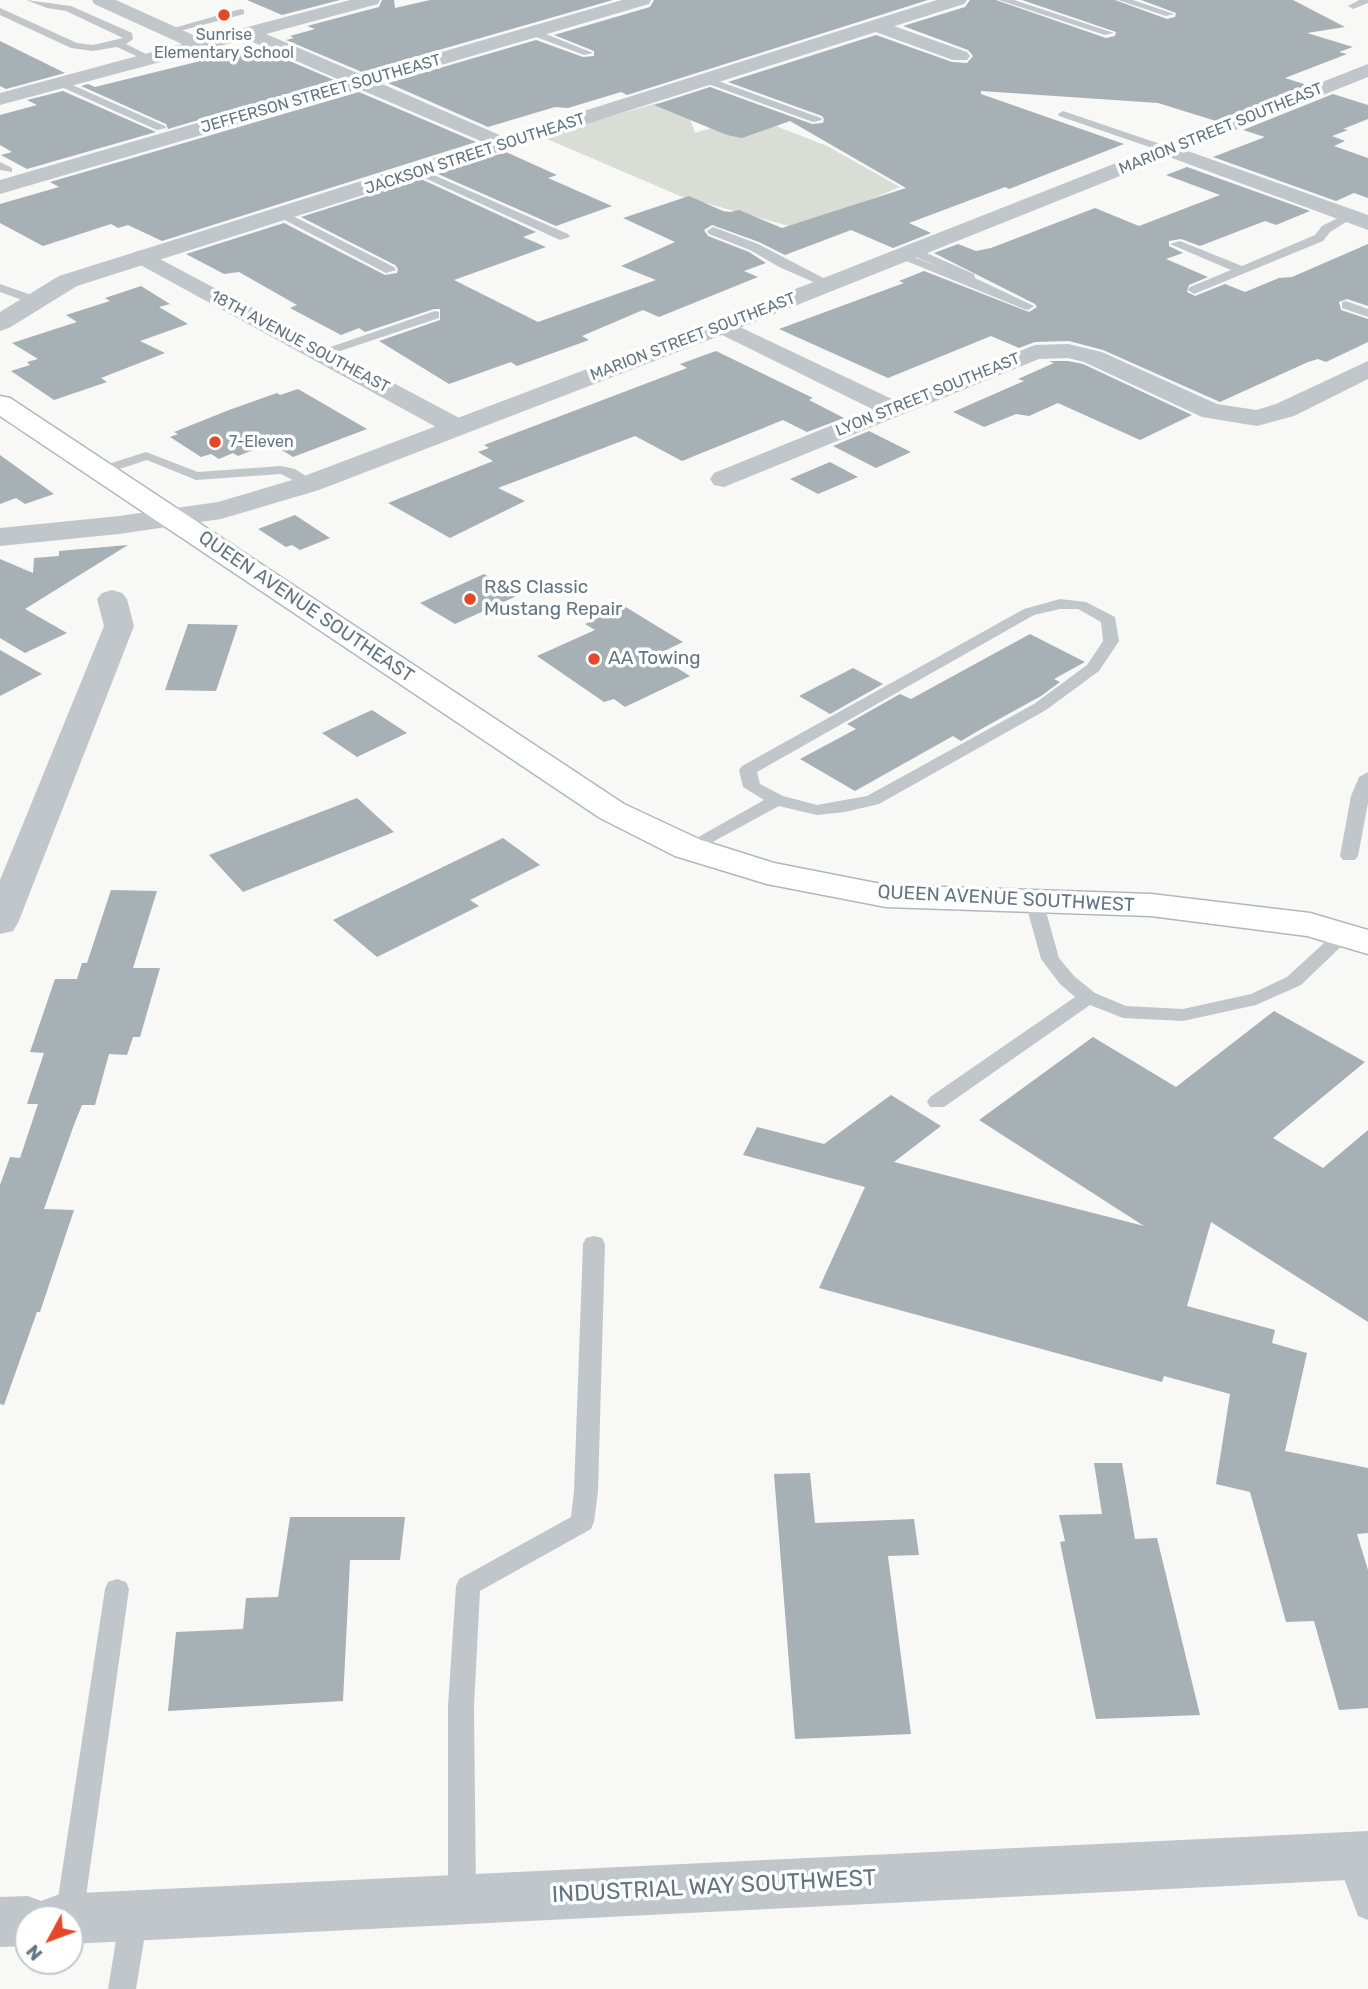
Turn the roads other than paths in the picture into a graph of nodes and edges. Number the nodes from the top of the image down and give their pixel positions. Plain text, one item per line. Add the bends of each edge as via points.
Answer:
1 (31, 0) edge
2 (102, 0) edge
3 (371, 0) edge
4 (642, 0) edge
5 (957, 0) edge
6 (1004, 0) edge
7 (1124, 0) edge
8 (1368, 0) edge
9 (1353, 6) dead end
10 (0, 11) edge
11 (240, 12) dead end
12 (1168, 15) dead end
13 (877, 26) junction
14 (168, 31) junction
15 (532, 32) junction
16 (248, 33) junction
17 (1109, 33) dead end
18 (118, 44) junction
19 (201, 46) junction
20 (588, 53) dead end
21 (960, 55) dead end
22 (151, 59) junction
23 (1368, 70) edge
24 (707, 80) junction
25 (362, 82) junction
26 (61, 83) junction
27 (0, 99) edge
28 (1063, 114) dead end
29 (817, 120) dead end
30 (161, 128) dead end
31 (504, 144) junction
32 (1168, 150) junction
33 (420, 172) junction
34 (3, 174) edge
35 (281, 214) junction
36 (1362, 215) edge
37 (713, 231) dead end
38 (564, 237) dead end
39 (1176, 244) dead end
40 (907, 253) junction
41 (143, 257) junction
42 (390, 270) dead end
43 (1242, 270) junction
44 (829, 284) junction
45 (0, 288) edge
46 (1194, 290) dead end
47 (36, 301) junction
48 (1346, 304) dead end
49 (1028, 306) dead end
50 (1368, 313) edge
51 (435, 316) dead end
52 (0, 323) edge
53 (723, 326) junction
54 (320, 353) junction
55 (1368, 369) edge
56 (0, 404) edge
57 (892, 409) junction
58 (456, 427) junction
59 (101, 471) junction
60 (724, 479) dead end
61 (311, 484) junction
62 (171, 519) junction
63 (0, 537) edge
64 (112, 599) dead end
65 (1368, 777) edge
66 (1364, 797) edge
67 (777, 800) junction
68 (612, 811) joint
69 (688, 848) junction
70 (1349, 856) dead end
71 (1034, 901) junction
72 (3, 905) edge
73 (1356, 939) edge
74 (1088, 997) junction
75 (937, 1102) dead end
76 (594, 1244) dead end
77 (117, 1589) dead end
78 (1359, 1856) edge
79 (462, 1899) junction
80 (71, 1905) edge
81 (1368, 1907) edge
82 (134, 1915) junction
83 (84, 1918) edge
84 (122, 1989) edge

1 - 18 lane via 68,8 128,35
2 - 14 street
3 - 16 street
4 - 15 street, JEFFERSON STREET SOUTHEAST
5 - 13 street, JACKSON STREET SOUTHEAST
6 - 17 lane
7 - 12 lane
8 - 9 lane
10 - 18 lane via 75,46
11 - 14 lane
13 - 21 street
13 - 24 street, JACKSON STREET SOUTHEAST
14 - 19 street
15 - 20 lane
15 - 25 street, JEFFERSON STREET SOUTHEAST
16 - 19 street
16 - 25 street
18 - 22 lane
19 - 22 street
22 - 26 street
23 - 32 street, MARION STREET SOUTHEAST
24 - 29 lane
24 - 31 street, JACKSON STREET SOUTHEAST
25 - 31 street
25 - 34 street, JEFFERSON STREET SOUTHEAST
26 - 27 street
26 - 30 lane
28 - 32 lane
31 - 33 street, JACKSON STREET SOUTHEAST
32 - 36 street
32 - 40 street, MARION STREET SOUTHEAST
33 - 35 street, JACKSON STREET SOUTHEAST
33 - 38 lane
35 - 41 street, JACKSON STREET SOUTHEAST
35 - 42 lane
36 - 43 lane
37 - 44 lane
39 - 43 lane
40 - 44 street, MARION STREET SOUTHEAST
40 - 49 lane via 969,275 967,279
41 - 47 street, JACKSON STREET SOUTHEAST via 68,281
41 - 54 street, 18TH AVENUE SOUTHEAST
43 - 46 lane
44 - 53 street, MARION STREET SOUTHEAST
45 - 47 lane
47 - 52 street, JACKSON STREET SOUTHEAST
48 - 50 lane
51 - 54 lane
53 - 57 street
53 - 58 street, MARION STREET SOUTHEAST
54 - 58 street, 18TH AVENUE SOUTHEAST
55 - 57 street, LYON STREET SOUTHEAST via 1285,410 1257,418 1212,411 1093,358 1068,351 1035,352
56 - 59 main road, QUEEN AVENUE SOUTHEAST
57 - 60 street, LYON STREET SOUTHEAST
58 - 61 street, MARION STREET SOUTHEAST
59 - 61 lane via 146,456 196,476 281,470
59 - 62 main road, QUEEN AVENUE SOUTHEAST
61 - 62 street, MARION STREET SOUTHEAST
62 - 63 street, MARION STREET SOUTHEAST
62 - 68 main road, QUEEN AVENUE SOUTHEAST
64 - 72 street via 119,626
65 - 66 lane
66 - 70 lane
67 - 67 lane via 817,810 873,800 1040,707 1093,668 1111,641 1109,620 1081,605 1060,604 1029,612 748,770 752,786
67 - 69 lane
68 - 69 main road, QUEEN AVENUE SOUTHWEST
69 - 71 main road, QUEEN AVENUE SOUTHWEST via 767,873 886,895
71 - 73 main road, QUEEN AVENUE SOUTHWEST via 1151,905 1310,925
71 - 74 lane via 1050,959
73 - 74 lane via 1294,981 1256,999 1183,1015 1123,1012
74 - 75 lane
76 - 79 lane via 582,1522 468,1586 461,1706
77 - 80 lane
78 - 79 street, INDUSTRIAL WAY SOUTHWEST
78 - 81 lane
79 - 82 street, INDUSTRIAL WAY SOUTHWEST
82 - 83 street, INDUSTRIAL WAY SOUTHWEST
82 - 84 lane

